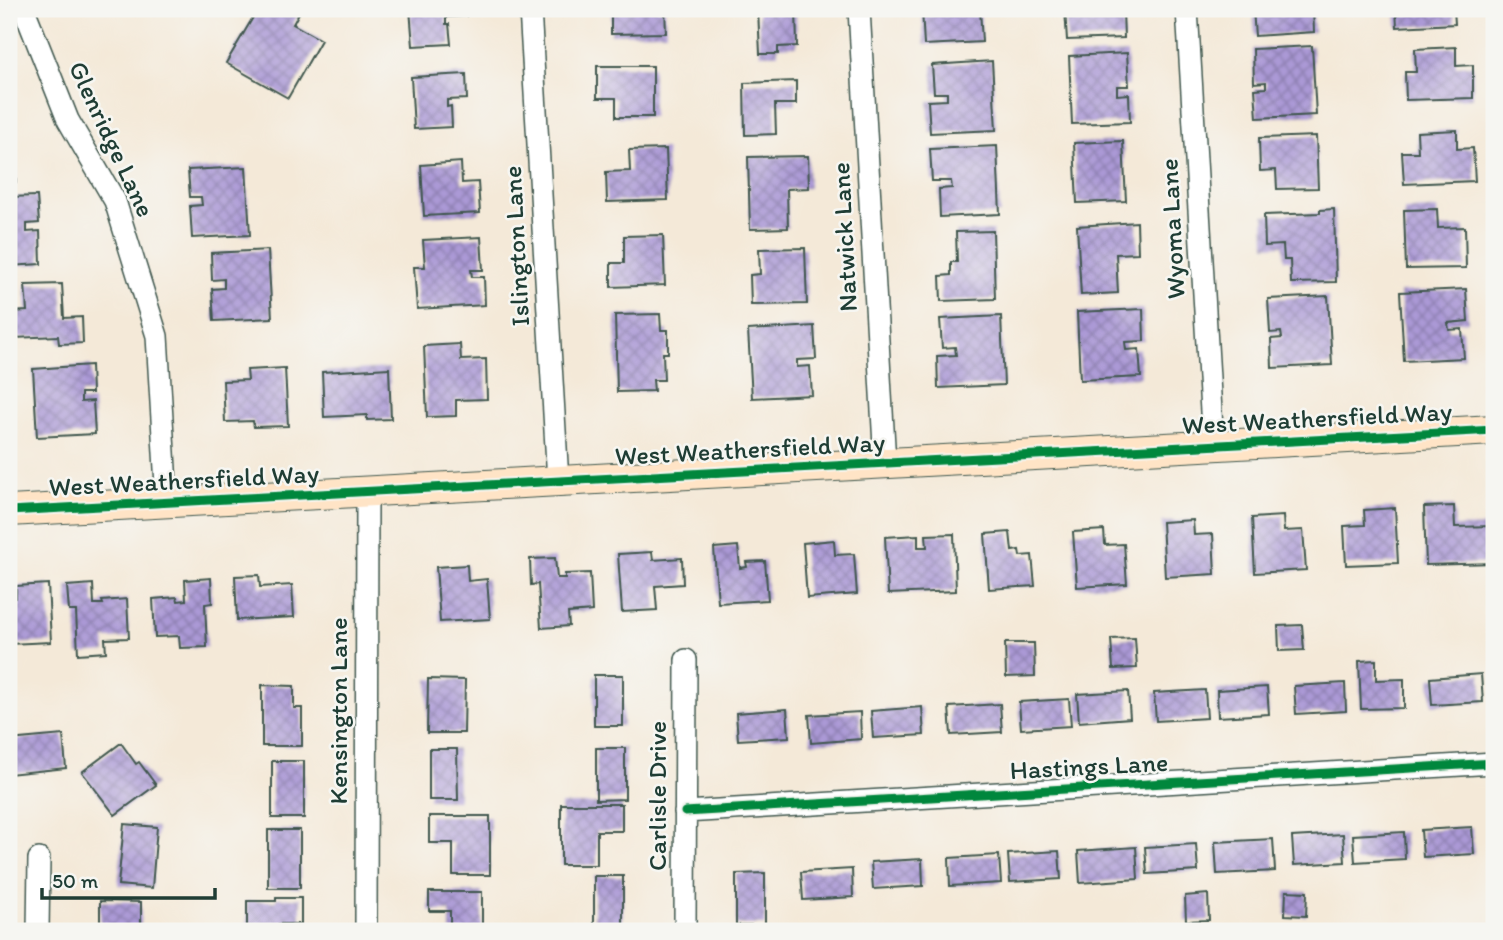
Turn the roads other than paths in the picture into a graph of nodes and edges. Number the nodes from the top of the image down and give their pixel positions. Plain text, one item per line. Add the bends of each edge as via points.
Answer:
1 (24, 9) edge
2 (530, 9) edge
3 (859, 9) edge
4 (1187, 9) edge
5 (1494, 430) edge
6 (1213, 445) junction
7 (885, 463) junction
8 (558, 481) junction
9 (367, 491) junction
10 (167, 502) junction
11 (9, 511) edge
12 (686, 660) dead end
13 (1494, 763) edge
14 (685, 811) junction
15 (39, 859) dead end
16 (38, 931) edge
17 (366, 931) edge
18 (685, 931) edge

1 - 10 street, Glenridge Lane via 68,120 115,201 157,336
2 - 8 street, Islington Lane
3 - 7 street, Natwick Lane
4 - 6 street, Wyoma Lane
5 - 6 street, West Weathersfield Way
6 - 7 street, West Weathersfield Way
7 - 8 street, West Weathersfield Way
8 - 9 street, West Weathersfield Way
9 - 10 street, West Weathersfield Way
9 - 17 street, Kensington Lane
10 - 11 street, West Weathersfield Way
12 - 14 street, Carlisle Drive
13 - 14 street, Hastings Lane
14 - 18 street, Carlisle Drive
15 - 16 street

